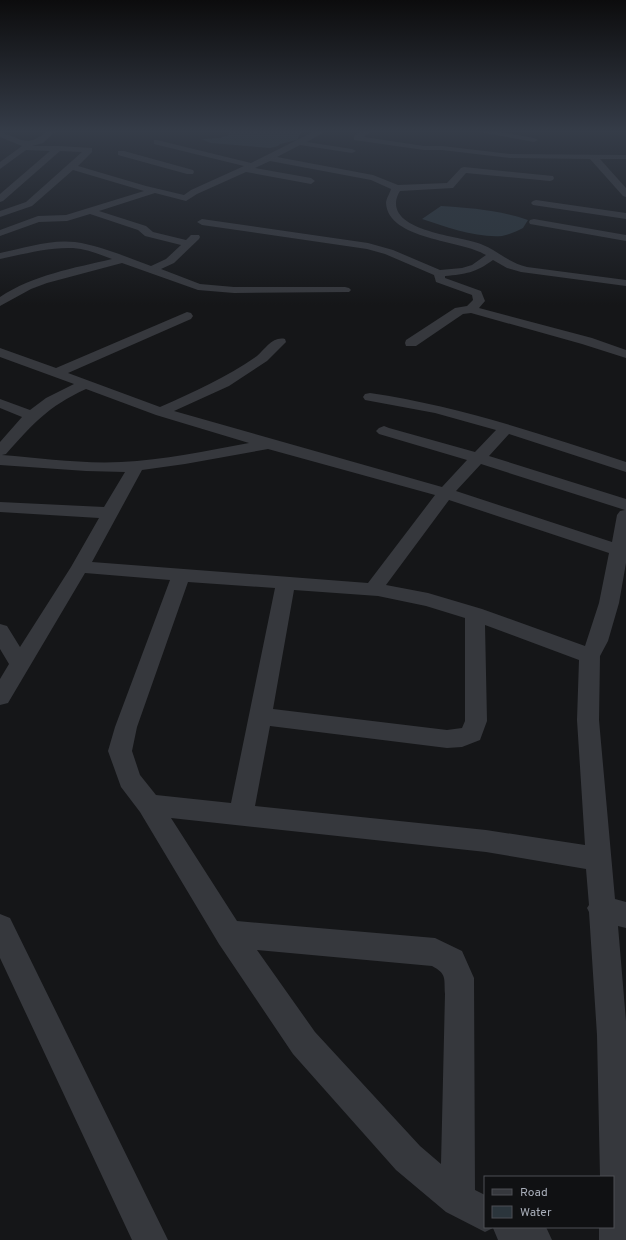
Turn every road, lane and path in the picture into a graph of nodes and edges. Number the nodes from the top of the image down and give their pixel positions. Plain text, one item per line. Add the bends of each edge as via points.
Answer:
1 (12, 189) edge
2 (47, 189) edge
3 (149, 189) joint
4 (201, 189) edge
5 (395, 189) edge
6 (186, 198) junction
7 (0, 199) edge
8 (536, 203) dead end
9 (90, 211) junction
10 (0, 214) edge
11 (197, 215) junction
12 (626, 216) edge
13 (534, 222) dead end
14 (626, 225) edge
15 (0, 233) edge
16 (622, 237) edge
17 (187, 243) junction
18 (493, 255) junction
19 (0, 256) edge
20 (124, 259) junction
21 (151, 270) junction
22 (439, 273) junction
23 (626, 283) edge
24 (345, 290) dead end
25 (0, 302) edge
26 (471, 309) junction
27 (187, 316) dead end
28 (280, 342) dead end
29 (411, 343) dead end
30 (0, 352) edge
31 (626, 354) edge
32 (56, 373) junction
33 (86, 384) junction
34 (370, 397) dead end
35 (0, 403) edge
36 (161, 412) junction
37 (32, 416) junction
38 (505, 429) junction
39 (384, 431) dead end
40 (268, 444) junction
41 (0, 452) edge
42 (479, 458) junction
43 (0, 460) edge
44 (136, 466) junction
45 (626, 467) edge
46 (445, 493) junction
47 (626, 505) edge
48 (0, 507) edge
49 (110, 513) junction
50 (626, 515) edge
51 (618, 550) junction
52 (80, 567) junction
53 (181, 576) junction
54 (286, 583) junction
55 (373, 589) junction
56 (618, 603) edge
57 (475, 614) junction
58 (0, 631) edge
59 (590, 656) junction
60 (20, 665) junction
61 (0, 697) edge
62 (261, 716) junction
63 (149, 805) junction
64 (241, 815) junction
65 (598, 859) junction
66 (614, 912) edge
67 (0, 927) edge
68 (229, 934) junction
69 (458, 1200) junction
70 (484, 1213) edge
71 (512, 1228) edge
72 (150, 1240) edge
73 (534, 1240) edge
74 (617, 1240) edge

1 - 7 street
2 - 10 street via 29,204
3 - 6 street
3 - 9 street
4 - 6 street
5 - 18 street via 391,206 401,222 437,237 474,245
6 - 11 street
8 - 12 street
9 - 15 street via 63,219 31,221
9 - 17 street via 142,228 149,234
11 - 17 street via 202,230
11 - 22 street via 368,246
13 - 16 street
14 - 16 street
17 - 21 street via 170,261
18 - 22 street via 476,267 463,272
18 - 23 street via 518,268
19 - 20 street via 46,246 69,245 85,247
20 - 21 street
20 - 25 street via 36,282 17,290
21 - 24 street via 198,287 214,289
22 - 26 street via 440,280 476,292 479,301
26 - 29 street via 459,311
26 - 31 street
27 - 32 street
28 - 36 street via 262,358 224,383
30 - 32 street
32 - 33 street
33 - 36 street
33 - 37 street via 52,400
34 - 38 street via 440,409
35 - 37 street
36 - 40 street
37 - 41 street
38 - 42 street
38 - 45 street
39 - 42 street
40 - 44 street
40 - 46 street
42 - 46 street
42 - 47 street
43 - 44 street
44 - 49 street
46 - 51 street
46 - 55 street
48 - 49 street
49 - 52 street
50 - 51 street
51 - 56 street
52 - 53 street
52 - 60 street
53 - 54 street
53 - 63 street via 120,751 130,780
54 - 55 street
54 - 62 street
55 - 57 street via 428,600
56 - 59 street
57 - 59 street
57 - 62 street via 476,721 472,734 447,739
58 - 60 street
59 - 65 street via 588,720
60 - 61 street
62 - 64 street
63 - 64 street
63 - 68 street
64 - 65 street via 486,841
65 - 66 street
66 - 74 street via 612,1043 617,1161
67 - 72 street
68 - 69 street via 304,1043 408,1158
68 - 69 street via 435,952 452,961 460,994
69 - 70 street
71 - 73 street

